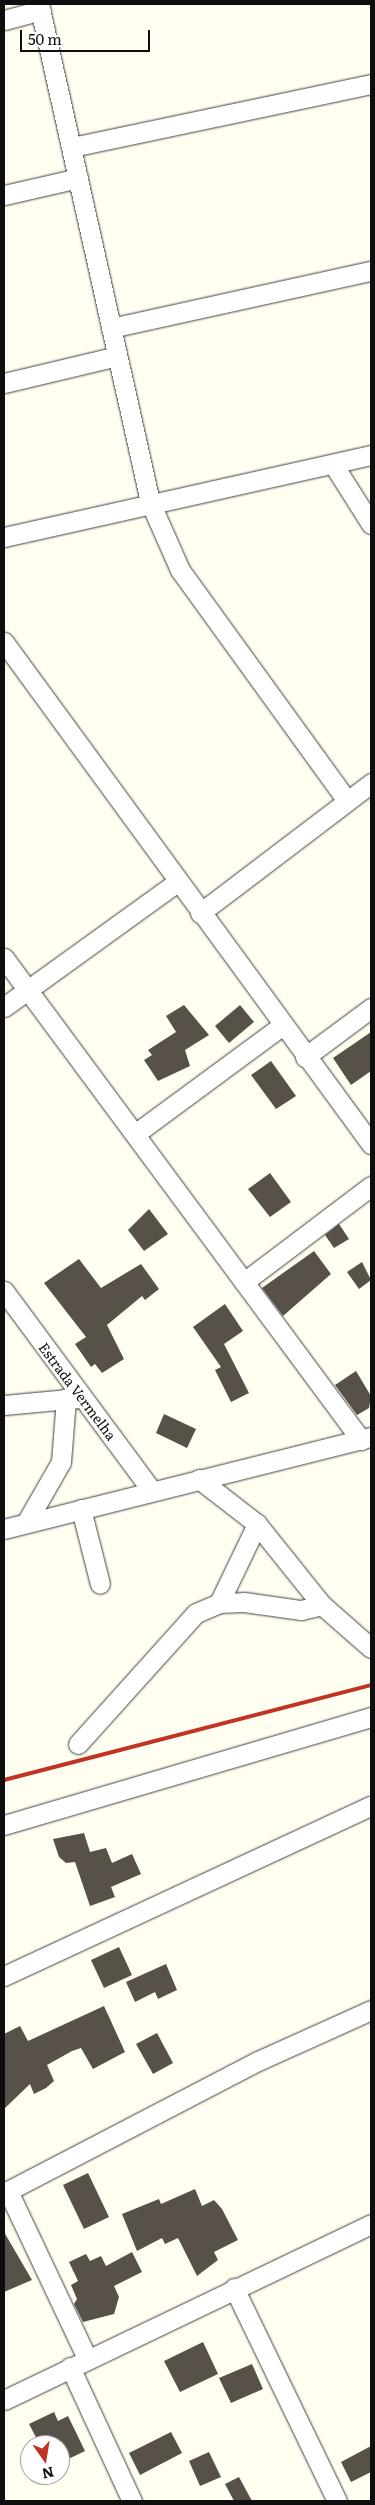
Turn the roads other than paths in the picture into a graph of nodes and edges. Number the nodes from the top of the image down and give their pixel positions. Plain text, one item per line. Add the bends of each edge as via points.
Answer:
1 (40, 7) edge
2 (4, 20) edge
3 (371, 84) edge
4 (72, 147) junction
5 (78, 178) junction
6 (4, 196) edge
7 (371, 271) edge
8 (111, 328) junction
9 (117, 356) junction
10 (4, 383) edge
11 (371, 455) edge
12 (333, 464) junction
13 (150, 502) junction
14 (371, 524) edge
15 (4, 537) edge
16 (4, 642) edge
17 (371, 783) edge
18 (347, 801) junction
19 (177, 882) junction
20 (200, 913) junction
21 (4, 958) edge
22 (26, 990) junction
23 (4, 1007) edge
24 (371, 1008) edge
25 (283, 1025) junction
26 (304, 1057) junction
27 (135, 1134) junction
28 (371, 1144) edge
29 (371, 1186) edge
30 (244, 1282) junction
31 (4, 1291) edge
32 (74, 1398) junction
33 (4, 1405) edge
34 (366, 1439) edge
35 (199, 1479) junction
36 (152, 1491) junction
37 (81, 1509) junction
38 (26, 1523) junction
39 (257, 1524) junction
40 (4, 1529) edge
41 (100, 1584) dead end
42 (219, 1604) junction
43 (322, 1605) junction
44 (371, 1648) edge
45 (371, 1717) edge
46 (78, 1744) dead end
47 (371, 1806) edge
48 (4, 1825) edge
49 (4, 1976) edge
50 (371, 2010) edge
51 (6, 2192) edge
52 (371, 2224) edge
53 (234, 2288) junction
54 (87, 2358) junction
55 (70, 2367) junction
56 (4, 2400) edge
57 (132, 2501) edge
58 (337, 2501) edge

1 - 2 street
1 - 4 street
3 - 4 street
4 - 5 street
5 - 6 street
5 - 8 street
7 - 8 street
8 - 9 street
9 - 10 street
9 - 13 street
11 - 12 street
12 - 13 street
12 - 14 street
13 - 15 street
13 - 18 street via 180,570
16 - 19 street
17 - 18 street
18 - 20 street
19 - 20 street
19 - 22 street
20 - 25 street
21 - 22 street
22 - 23 street
22 - 27 street
24 - 26 street
25 - 26 street
25 - 27 street
26 - 28 street
27 - 30 street
29 - 30 street
30 - 34 street
31 - 32 street, Estrada Vermelha
32 - 33 street
32 - 36 street, Estrada Vermelha
32 - 38 street via 61,1462
34 - 35 street
35 - 36 street
35 - 39 street
36 - 37 street
37 - 38 street
37 - 41 street
38 - 40 street
39 - 42 street
39 - 43 street
42 - 43 street via 244,1602 301,1610
42 - 46 street via 196,1613
43 - 44 street
45 - 48 street
47 - 49 street
50 - 51 street via 258,2061
51 - 54 street
52 - 53 street
53 - 54 street
53 - 58 street
54 - 55 street
55 - 56 street
55 - 57 street

